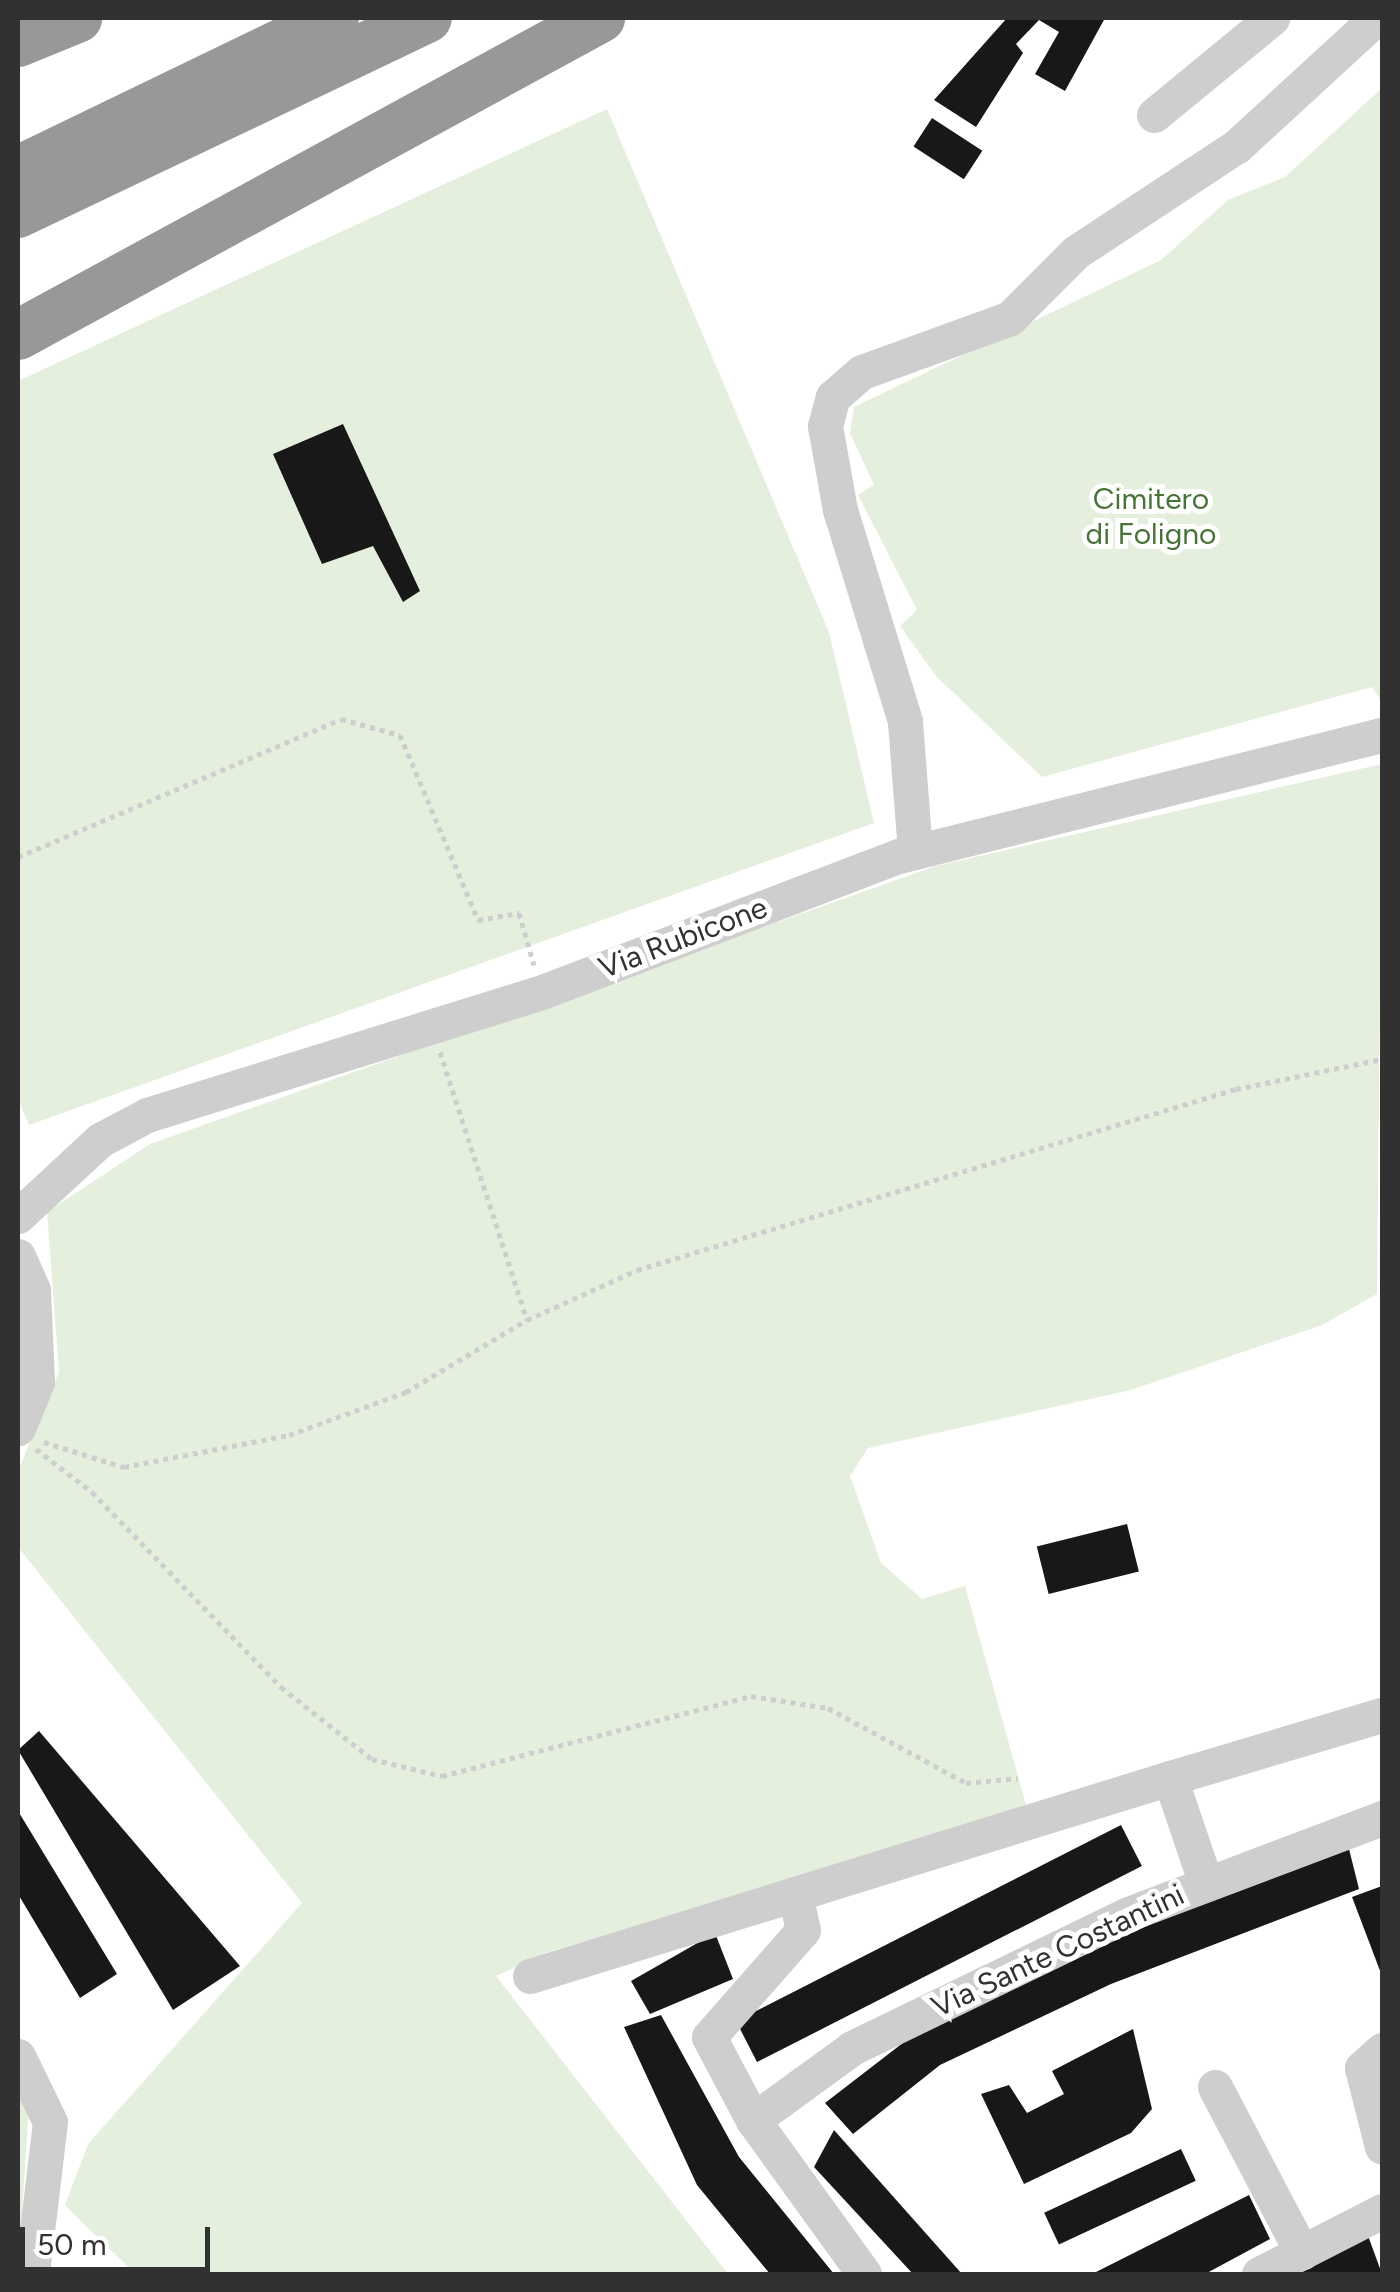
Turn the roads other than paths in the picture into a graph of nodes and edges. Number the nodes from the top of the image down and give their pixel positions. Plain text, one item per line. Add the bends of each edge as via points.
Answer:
1 (77, 18) edge
2 (334, 18) edge
3 (427, 18) edge
4 (600, 18) edge
5 (1272, 18) edge
6 (1376, 18) edge
7 (18, 42) edge
8 (1154, 114) dead end
9 (18, 171) edge
10 (18, 213) edge
11 (86, 298) junction
12 (18, 310) edge
13 (18, 336) edge
14 (1382, 734) edge
15 (915, 852) junction
16 (18, 1216) edge
17 (18, 1256) edge
18 (28, 1438) edge
19 (1382, 1715) edge
20 (1170, 1778) junction
21 (1382, 1818) edge
22 (1206, 1884) junction
23 (796, 1898) junction
24 (530, 1976) dead end
25 (1382, 2050) edge
26 (18, 2056) edge
27 (1216, 2087) dead end
28 (753, 2120) junction
29 (1382, 2146) edge
30 (1382, 2211) edge
31 (1302, 2252) junction
32 (32, 2274) edge
33 (864, 2274) edge
34 (1259, 2274) edge

1 - 7 highway
2 - 9 highway
3 - 10 highway
4 - 11 highway
5 - 8 street
6 - 15 street via 1237,146 1076,252 1010,318 862,372 833,398 826,426 840,510 905,721
11 - 12 highway
11 - 13 highway
14 - 15 street, Via Rubicone
15 - 16 street, Via Rubicone via 542,992 147,1115 100,1140
17 - 18 street via 33,1290 37,1382
19 - 20 street
20 - 22 street
20 - 23 street
21 - 22 street, Via Sante Costantini
22 - 28 street, Via Sante Costantini via 852,2048
23 - 24 street
23 - 28 street via 804,1930 709,2037
25 - 29 street via 1362,2068
26 - 32 street via 50,2122
27 - 31 street
28 - 33 street
30 - 31 street
31 - 34 street

